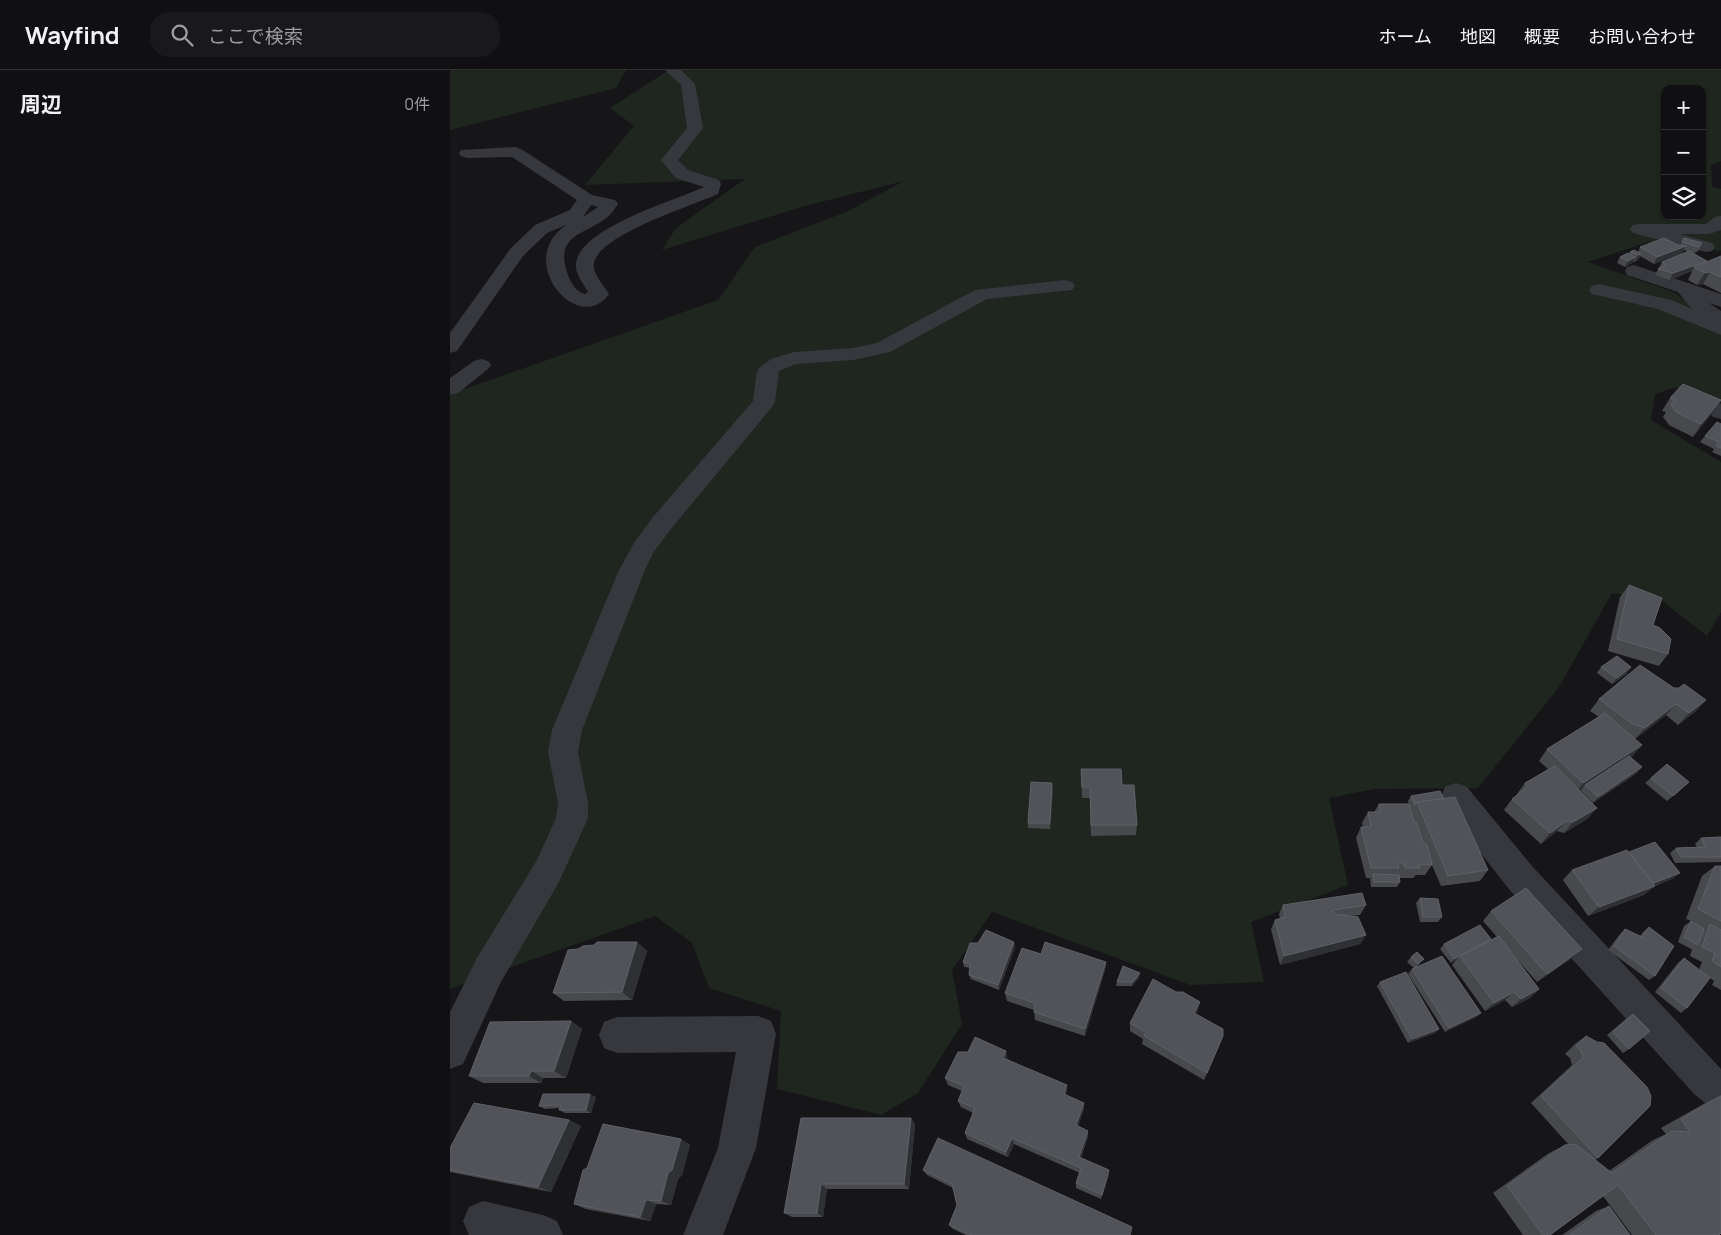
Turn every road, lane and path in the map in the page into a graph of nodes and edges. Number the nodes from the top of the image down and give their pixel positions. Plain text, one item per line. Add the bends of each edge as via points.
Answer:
1 (672, 70) edge
2 (466, 153) dead end
3 (586, 199) junction
4 (1721, 221) edge
5 (1706, 247) dead end
6 (1634, 271) dead end
7 (1065, 286) dead end
8 (1599, 290) dead end
9 (1691, 290) junction
10 (1721, 301) edge
11 (1721, 320) edge
12 (1721, 329) edge
13 (450, 347) edge
14 (482, 365) dead end
15 (450, 388) edge
16 (1456, 797) edge
17 (617, 1036) dead end
18 (450, 1050) edge
19 (1721, 1092) edge
20 (483, 1221) dead end
21 (543, 1235) edge
22 (703, 1235) edge

1 - 3 street via 688,84 695,128 669,160 682,174 713,184 712,190 616,231 596,243 586,256 585,268 599,294 584,299 572,296 557,276 555,251 567,231 603,213 609,204
2 - 3 street via 515,152
3 - 13 street via 576,214 541,229 517,252
4 - 5 street via 1709,229 1639,229
6 - 9 street
7 - 18 street via 982,294 883,348 854,354 794,358 770,368 764,402 662,523 632,570 567,730 563,752 574,803 572,818 548,871 489,970
8 - 12 street via 1664,304
9 - 10 street
9 - 11 street via 1688,292 1692,300
14 - 15 street
16 - 19 street via 1520,877 1708,1082
17 - 22 street via 758,1034 737,1148
20 - 21 street

